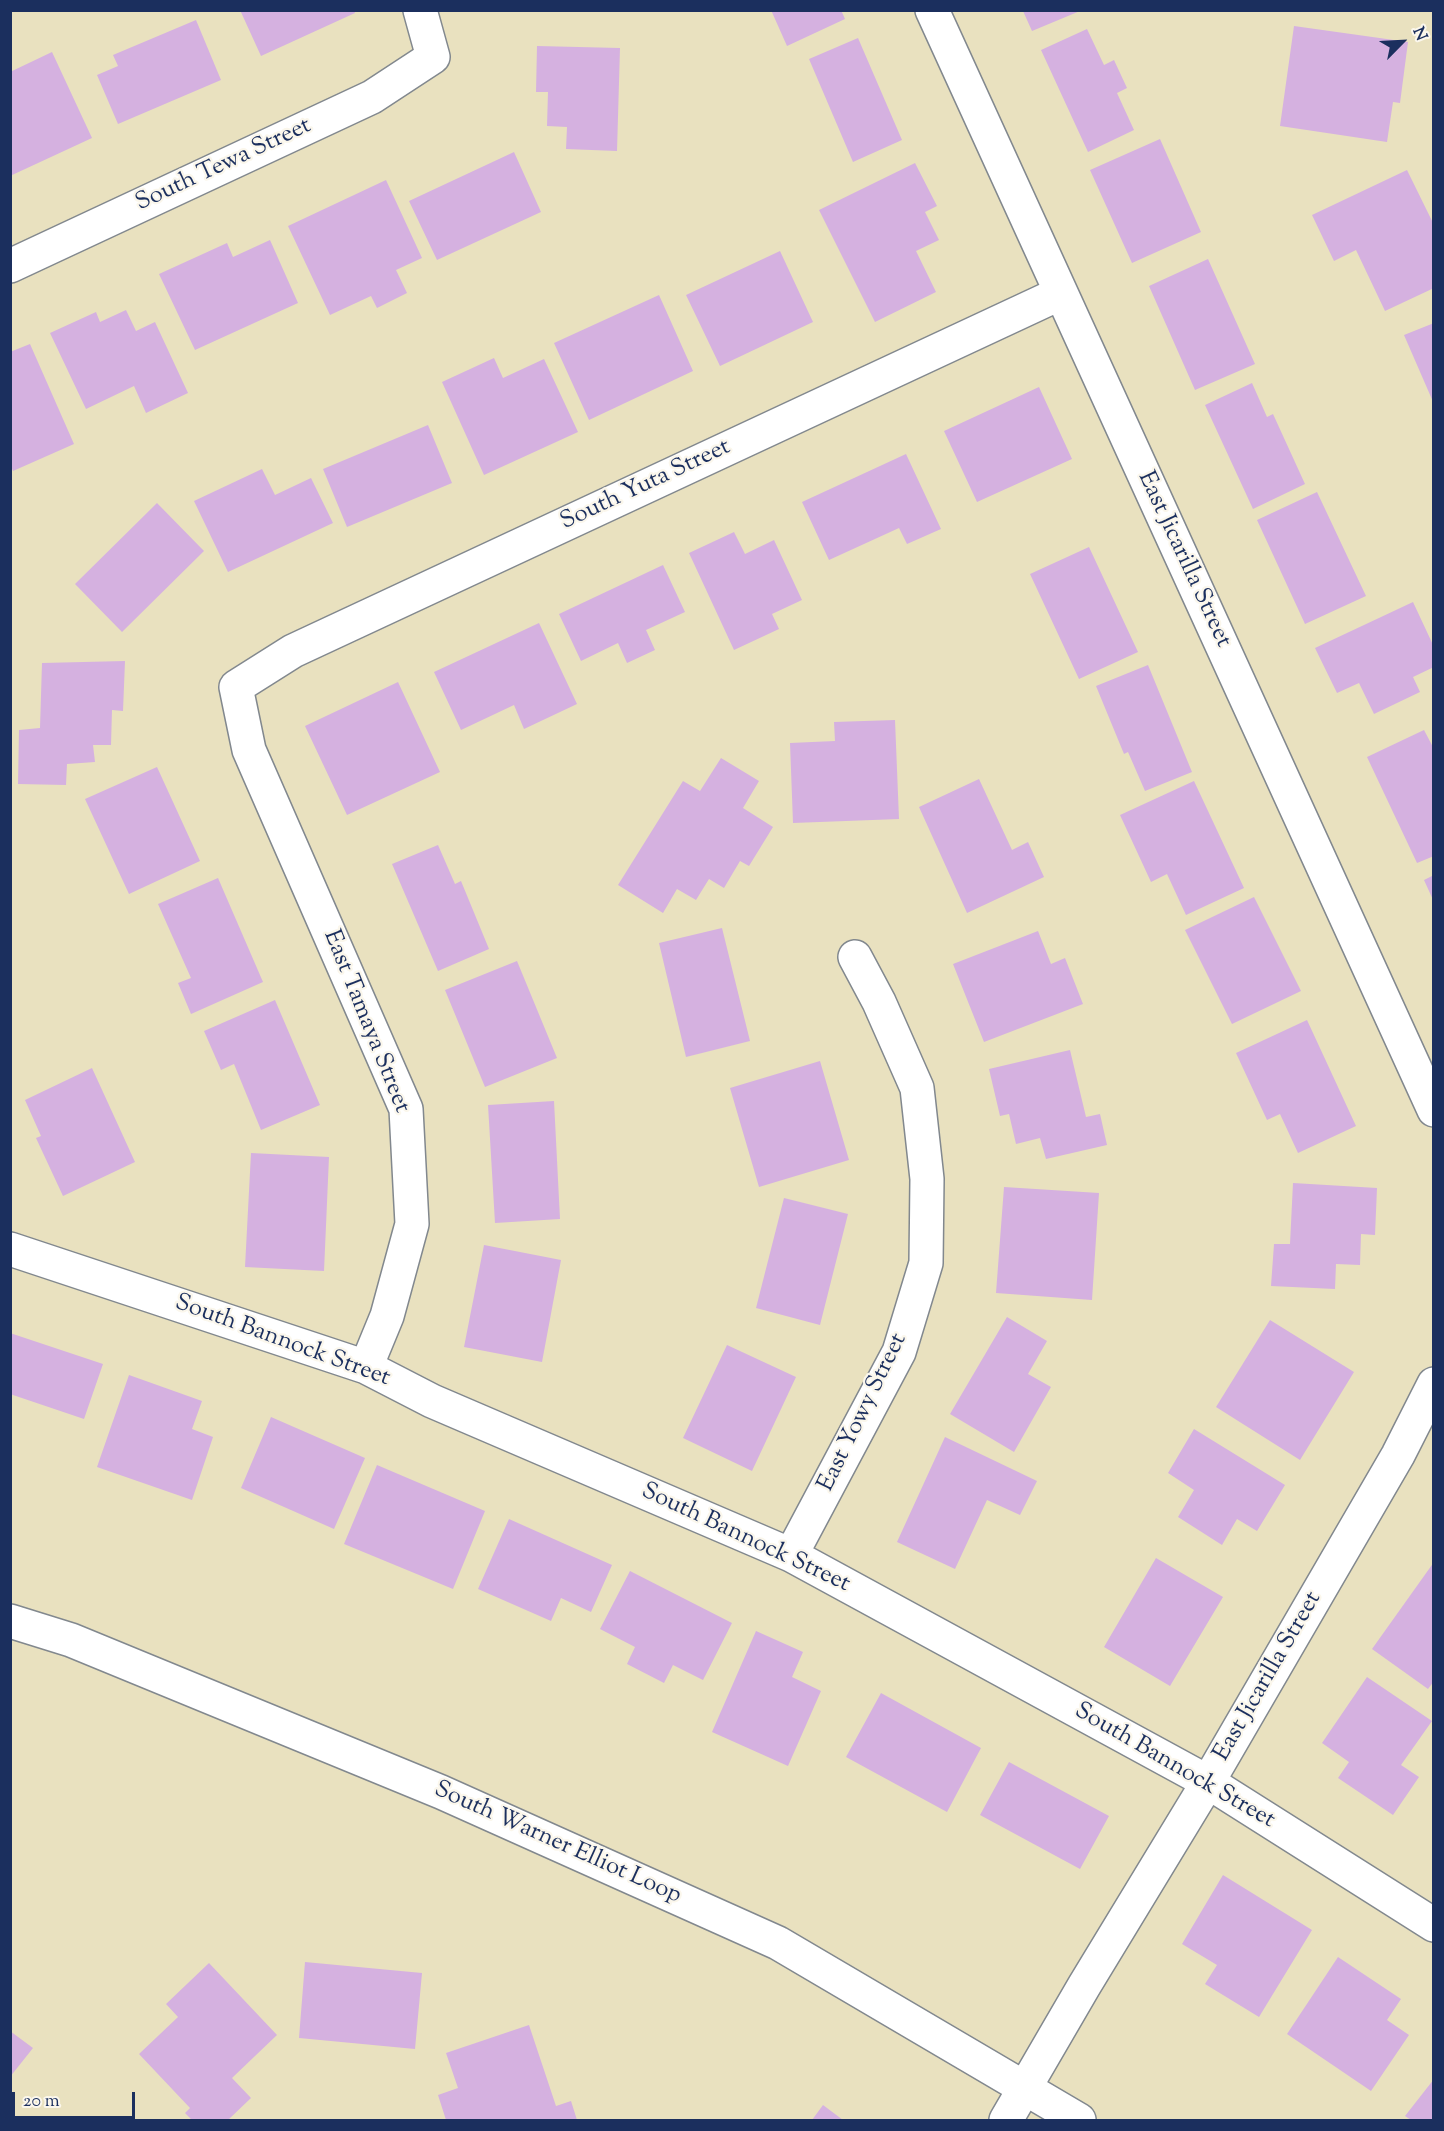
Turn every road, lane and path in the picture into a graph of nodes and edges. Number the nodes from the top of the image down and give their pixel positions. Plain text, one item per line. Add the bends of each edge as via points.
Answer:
1 (420, 10) edge
2 (932, 10) edge
3 (10, 266) edge
4 (1061, 293) junction
5 (236, 687) joint
6 (855, 957) dead end
7 (1434, 1110) edge
8 (10, 1249) edge
9 (366, 1367) junction
10 (1434, 1384) edge
11 (791, 1555) junction
12 (10, 1621) edge
13 (1208, 1782) junction
14 (1434, 1925) edge
15 (1025, 2088) junction
16 (1006, 2121) edge
17 (1079, 2121) edge

1 - 3 street, South Tewa Street via 433,57 372,97
2 - 4 street, East Jicarilla Street
4 - 5 street, South Yuta Street via 293,651
4 - 7 street, East Jicarilla Street
5 - 9 street, East Tamaya Street via 249,750 406,1109 412,1224 387,1316
6 - 11 street, East Yowy Street via 918,1088 927,1179 926,1263 899,1352
8 - 9 street, South Bannock Street
9 - 11 street, South Bannock Street via 432,1401
10 - 13 street, East Jicarilla Street via 1398,1455
11 - 13 street, South Bannock Street
12 - 15 street, South Warner Elliot Loop via 71,1640 441,1792 778,1943
13 - 14 street, South Bannock Street
13 - 15 street, East Jicarilla Street
15 - 16 street, East Jicarilla Street
15 - 17 street, South Warner Elliot Loop

